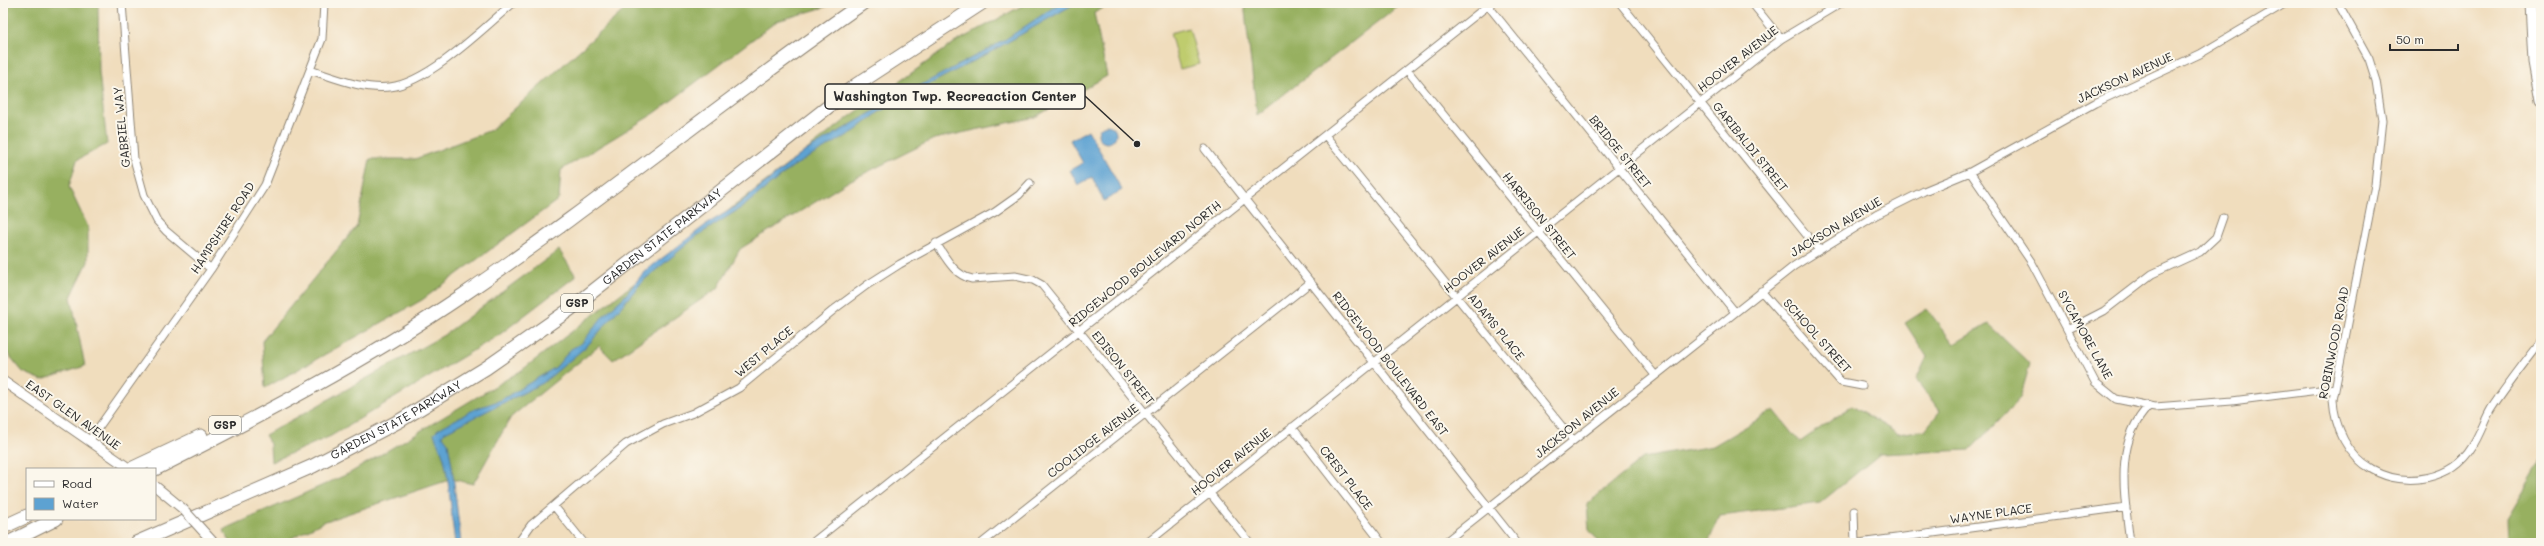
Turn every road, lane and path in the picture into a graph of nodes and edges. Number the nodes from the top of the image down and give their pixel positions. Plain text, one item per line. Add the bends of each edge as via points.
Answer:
1 (122, 3) edge
2 (324, 3) edge
3 (513, 3) edge
4 (863, 3) edge
5 (982, 3) edge
6 (1620, 3) edge
7 (1752, 3) edge
8 (1841, 3) edge
9 (2286, 3) edge
10 (2338, 3) edge
11 (2531, 3) edge
12 (1488, 4) edge
13 (1781, 39) junction
14 (310, 70) junction
15 (1407, 70) junction
16 (2541, 101) edge
17 (1700, 103) junction
18 (1326, 135) junction
19 (1205, 149) dead end
20 (1618, 168) junction
21 (1970, 172) junction
22 (1030, 184) dead end
23 (1245, 198) junction
24 (2223, 217) dead end
25 (1538, 232) junction
26 (936, 243) junction
27 (1818, 249) junction
28 (211, 268) junction
29 (1311, 282) junction
30 (1761, 291) junction
31 (1457, 296) junction
32 (1735, 312) junction
33 (2069, 329) junction
34 (1079, 331) junction
35 (2541, 341) edge
36 (1375, 362) junction
37 (1654, 375) junction
38 (3, 381) edge
39 (319, 382) junction
40 (1862, 386) dead end
41 (2335, 388) junction
42 (2149, 406) junction
43 (1146, 413) junction
44 (1292, 427) junction
45 (1574, 440) junction
46 (89, 441) junction
47 (128, 468) edge
48 (132, 468) edge
49 (156, 468) edge
50 (156, 487) edge
51 (1210, 493) junction
52 (554, 506) junction
53 (1490, 507) junction
54 (2126, 507) junction
55 (1854, 511) dead end
56 (26, 516) edge
57 (54, 520) edge
58 (3, 527) edge
59 (213, 542) edge
60 (8, 543) edge
61 (136, 543) edge
62 (518, 543) edge
63 (584, 543) edge
64 (812, 543) edge
65 (982, 543) edge
66 (1147, 543) edge
67 (1250, 543) edge
68 (1382, 543) edge
69 (1444, 543) edge
70 (1517, 543) edge
71 (1855, 543) edge
72 (1859, 543) edge
73 (2130, 543) edge

1 - 28 street, GABRIEL WAY via 134,159 144,195 166,232
2 - 14 street, HAMPSHIRE ROAD via 322,39
3 - 14 street via 424,74 402,84 376,87
4 - 39 highway, GSP via 488,278 411,328
5 - 61 highway, GARDEN STATE PARKWAY / GSP via 856,85 569,310 486,368 387,428 313,466
6 - 17 street, GARIBALDI STREET
7 - 13 street
8 - 13 street, HOOVER AVENUE
9 - 21 street, JACKSON AVENUE via 2200,54 2076,113
10 - 41 street, ROBINWOOD ROAD via 2369,59 2376,81 2382,120 2375,185
11 - 16 main road via 2534,62
12 - 15 street, RIDGEWOOD BOULEVARD NORTH
12 - 20 street, BRIDGE STREET
13 - 17 street, HOOVER AVENUE
14 - 28 street, HAMPSHIRE ROAD via 264,185
15 - 18 street, RIDGEWOOD BOULEVARD NORTH
15 - 25 street, HARRISON STREET
17 - 20 street, HOOVER AVENUE
17 - 27 street, GARIBALDI STREET
18 - 23 street, RIDGEWOOD BOULEVARD NORTH
18 - 31 street, ADAMS PLACE
19 - 23 street, RIDGEWOOD BOULEVARD EAST
20 - 25 street, HOOVER AVENUE
20 - 32 street, BRIDGE STREET
21 - 27 street, JACKSON AVENUE via 1924,191
21 - 33 street, SYCAMORE LANE via 2032,263
22 - 26 street, WEST PLACE via 995,212
23 - 29 street, RIDGEWOOD BOULEVARD EAST
23 - 34 street, RIDGEWOOD BOULEVARD NORTH
24 - 33 street via 2216,237 2200,252 2152,274 2104,311
25 - 31 street, HOOVER AVENUE
25 - 37 street, HARRISON STREET
26 - 34 street, EDISON STREET via 954,269 965,278 1015,276 1033,280 1050,293
26 - 52 street, WEST PLACE via 887,272 836,308 739,388 700,410 663,424 626,444
27 - 30 street, JACKSON AVENUE
28 - 46 street, HAMPSHIRE ROAD
29 - 36 street, RIDGEWOOD BOULEVARD EAST
29 - 43 street, COOLIDGE AVENUE
30 - 32 street, JACKSON AVENUE
30 - 40 street, SCHOOL STREET via 1841,382
31 - 36 street, HOOVER AVENUE
31 - 45 street, ADAMS PLACE
32 - 37 street, JACKSON AVENUE
33 - 42 street, SYCAMORE LANE via 2095,382 2102,389 2121,401
34 - 43 street, EDISON STREET
34 - 64 street, RIDGEWOOD BOULEVARD NORTH
35 - 41 street, ROBINWOOD ROAD via 2491,409 2472,447 2455,466 2433,477 2419,480 2391,478 2379,474 2359,460 2343,440 2337,427
36 - 44 street, HOOVER AVENUE
36 - 53 street, RIDGEWOOD BOULEVARD EAST
37 - 45 street, JACKSON AVENUE
38 - 46 street, EAST GLEN AVENUE
39 - 48 highway, GSP
39 - 49 highway, GSP via 256,418
41 - 42 street, SYCAMORE LANE via 2232,401
42 - 54 street via 2135,423 2126,444 2123,475
43 - 51 street, EDISON STREET
43 - 65 street, COOLIDGE AVENUE
44 - 51 street, HOOVER AVENUE
44 - 68 street, CREST PLACE
45 - 53 street, JACKSON AVENUE
46 - 47 street, EAST GLEN AVENUE
50 - 59 street, bridge via 183,509
51 - 66 street, HOOVER AVENUE
51 - 67 street, EDISON STREET
52 - 62 street, WEST PLACE via 531,525
52 - 63 street
53 - 69 street, JACKSON AVENUE
53 - 70 street, RIDGEWOOD BOULEVARD EAST
54 - 72 street, WAYNE PLACE
54 - 73 street
55 - 71 street
56 - 58 highway
57 - 60 highway

